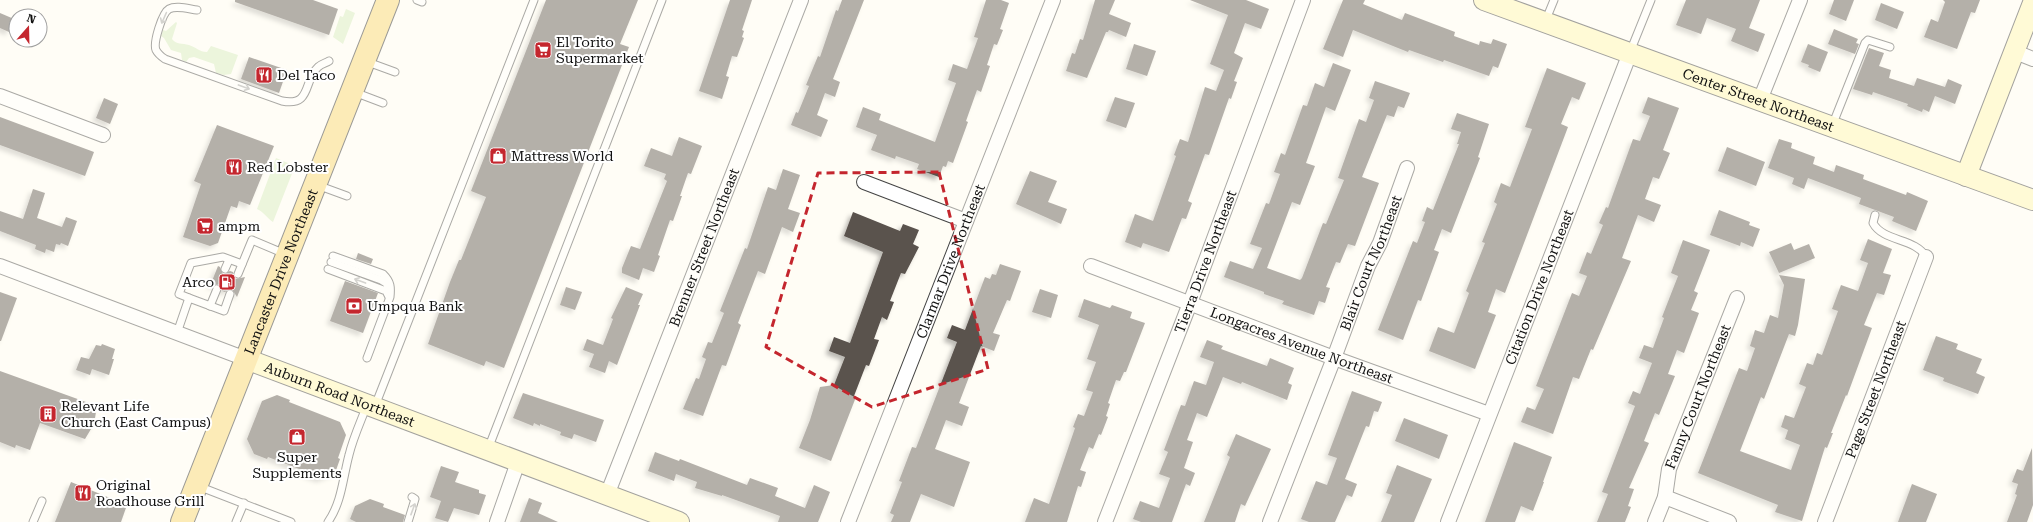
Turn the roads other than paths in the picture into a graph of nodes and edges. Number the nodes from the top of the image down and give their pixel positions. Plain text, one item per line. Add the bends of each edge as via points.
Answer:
1 (388, 0) edge
2 (534, 0) edge
3 (662, 0) edge
4 (801, 0) edge
5 (1053, 0) edge
6 (1303, 0) edge
7 (1484, 0) edge
8 (1554, 0) edge
9 (1651, 0) edge
10 (1800, 0) edge
11 (2033, 3) edge
12 (197, 10) dead end
13 (1546, 22) junction
14 (1890, 47) dead end
15 (2013, 51) junction
16 (1630, 53) junction
17 (2033, 58) edge
18 (329, 61) dead end
19 (364, 61) junction
20 (395, 72) dead end
21 (352, 92) junction
22 (0, 96) edge
23 (1760, 100) junction
24 (383, 103) dead end
25 (1832, 126) junction
26 (103, 135) dead end
27 (1407, 168) dead end
28 (1966, 176) junction
29 (864, 182) dead end
30 (315, 184) junction
31 (347, 196) dead end
32 (2033, 200) edge
33 (1874, 215) dead end
34 (966, 221) junction
35 (287, 254) junction
36 (1926, 257) joint
37 (229, 260) junction
38 (242, 264) junction
39 (0, 266) edge
40 (1091, 266) dead end
41 (225, 269) dead end
42 (238, 274) dead end
43 (217, 289) dead end
44 (230, 294) dead end
45 (390, 297) junction
46 (189, 298) junction
47 (1737, 298) dead end
48 (1190, 303) junction
49 (210, 306) junction
50 (177, 333) junction
51 (367, 358) dead end
52 (1334, 358) junction
53 (246, 359) junction
54 (371, 406) junction
55 (1490, 414) junction
56 (488, 451) junction
57 (518, 462) junction
58 (197, 486) junction
59 (607, 495) junction
60 (412, 497) dead end
61 (1665, 497) junction
62 (42, 501) dead end
63 (244, 503) junction
64 (33, 522) edge
65 (182, 522) edge
66 (236, 522) edge
67 (291, 522) edge
68 (328, 522) edge
69 (408, 522) edge
70 (497, 522) edge
71 (679, 522) edge
72 (848, 522) edge
73 (1104, 522) edge
74 (1270, 522) edge
75 (1448, 522) edge
76 (1655, 522) edge
77 (1729, 522) edge
78 (1825, 522) edge

1 - 19 main road, Lancaster Drive Northeast
2 - 54 lane
3 - 56 lane
4 - 59 street, Brenner Street Northeast
5 - 34 street, Clarmar Drive Northeast
6 - 48 street, Tierra Drive Northeast
7 - 13 street, Center Street Northeast
8 - 13 lane
9 - 16 lane
10 - 23 street
11 - 15 street
12 -> 18 lane via 176,8 169,9 164,14 155,44 159,54 165,59 292,103 301,98 318,67
13 - 16 street, Center Street Northeast
14 - 25 lane via 1868,40 1864,43
15 - 17 street
15 - 28 street
16 - 23 street, Center Street Northeast
16 - 55 street, Citation Drive Northeast
19 - 20 lane
19 - 21 main road, Lancaster Drive Northeast
21 - 24 lane
21 - 30 main road, Lancaster Drive Northeast
22 - 26 street
23 - 25 street, Center Street Northeast
25 - 28 street, Center Street Northeast
27 - 52 street, Blair Court Northeast
28 - 32 street, Center Street Northeast
29 - 34 street
30 - 31 lane
30 - 35 main road, Lancaster Drive Northeast
33 - 36 lane via 1873,224 1878,231 1909,244
34 - 72 street, Clarmar Drive Northeast
35 - 38 lane via 252,240
35 - 53 main road, Lancaster Drive Northeast
36 - 78 street, Page Street Northeast
37 - 38 lane
37 - 41 lane
37 - 46 lane via 223,257 192,263 179,294
38 - 42 lane
39 - 50 street, Auburn Road Northeast
40 - 48 street, Longacres Avenue Northeast
43 - 49 lane
44 - 49 lane via 224,311
45 -> 45 lane via 386,291 331,262 383,274 389,280
45 - 51 lane
46 - 49 lane
46 - 50 lane
47 - 61 street, Fanny Court Northeast via 1669,469
48 - 52 street, Longacres Avenue Northeast
48 - 73 street, Tierra Drive Northeast
50 - 53 street, Auburn Road Northeast
52 - 55 street, Longacres Avenue Northeast
52 - 74 street, Blair Court Northeast
53 - 54 street, Auburn Road Northeast
53 - 58 main road, Lancaster Drive Northeast
54 - 56 street, Auburn Road Northeast
54 - 68 lane via 349,453 343,486
55 - 75 street, Citation Drive Northeast
56 - 57 street, Auburn Road Northeast
57 - 59 street, Auburn Road Northeast
57 - 70 street
58 - 63 lane
58 - 65 main road, Lancaster Drive Northeast
59 - 71 street, Auburn Road Northeast
69 -> 60 lane via 415,503
61 - 76 street, Fanny Court Northeast
61 - 77 street
62 - 64 lane
63 - 66 lane
63 - 67 lane

